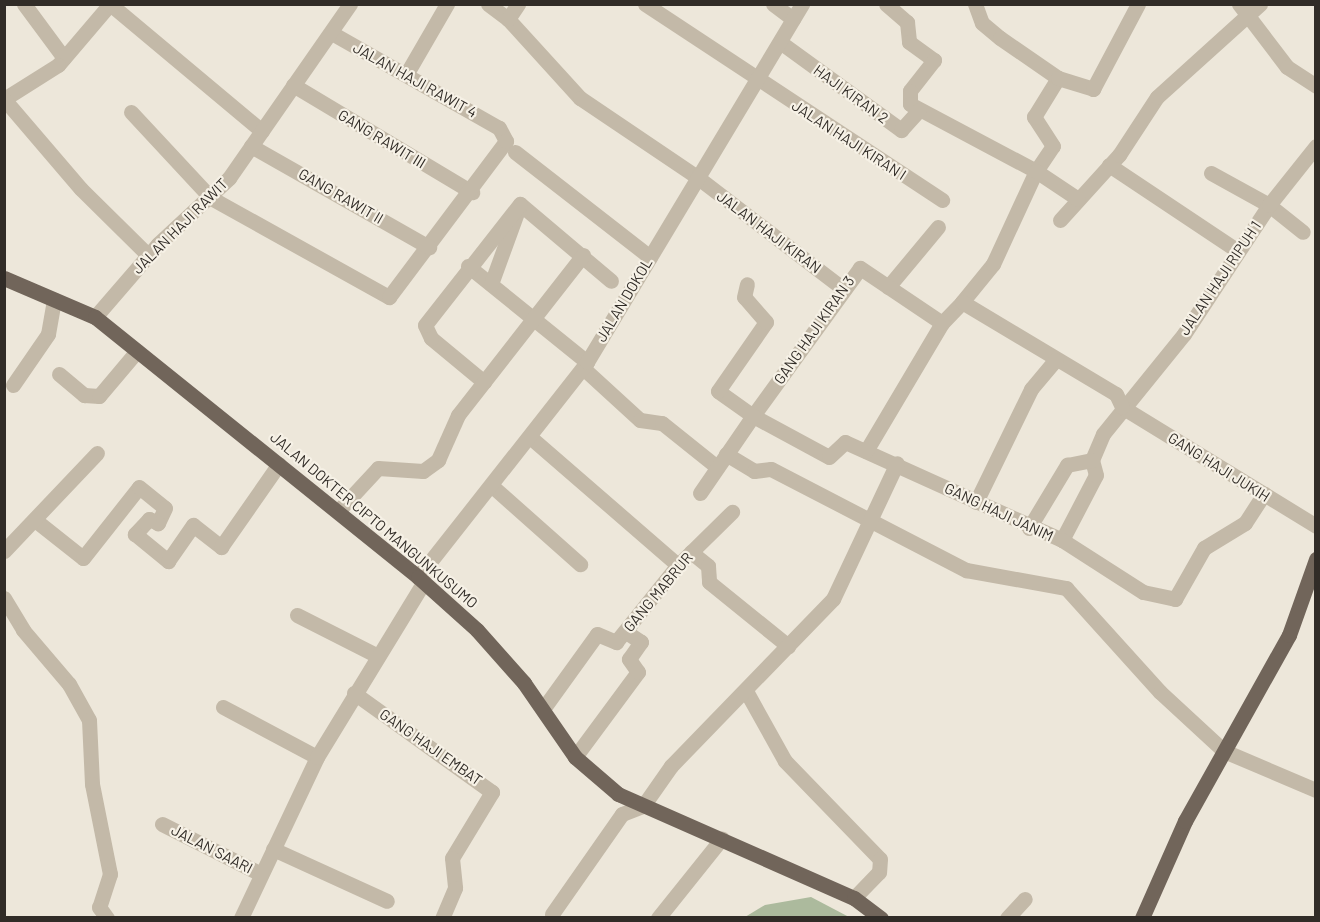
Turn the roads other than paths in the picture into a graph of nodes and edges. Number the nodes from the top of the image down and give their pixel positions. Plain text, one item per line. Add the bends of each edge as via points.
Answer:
1 (24, 4) edge
2 (350, 4) edge
3 (447, 4) edge
4 (488, 4) edge
5 (518, 4) edge
6 (645, 4) edge
7 (773, 4) edge
8 (802, 4) edge
9 (886, 4) edge
10 (975, 4) edge
11 (1138, 4) edge
12 (110, 5) edge
13 (1249, 7) edge
14 (508, 19) junction
15 (793, 19) junction
16 (332, 33) junction
17 (780, 42) junction
18 (64, 58) junction
19 (407, 74) junction
20 (1058, 78) junction
21 (756, 79) junction
22 (293, 85) junction
23 (1316, 86) edge
24 (919, 110) junction
25 (130, 112) dead end
26 (262, 131) junction
27 (251, 146) junction
28 (1316, 146) edge
29 (515, 152) dead end
30 (1109, 165) junction
31 (1036, 171) junction
32 (1211, 173) dead end
33 (697, 177) junction
34 (472, 192) junction
35 (212, 198) junction
36 (1078, 199) junction
37 (942, 200) dead end
38 (520, 204) junction
39 (1269, 205) junction
40 (1060, 220) dead end
41 (938, 227) dead end
42 (1303, 232) dead end
43 (429, 247) junction
44 (1238, 251) junction
45 (148, 255) junction
46 (583, 255) junction
47 (650, 257) junction
48 (468, 266) junction
49 (4, 278) edge
50 (611, 281) dead end
51 (491, 284) junction
52 (747, 284) dead end
53 (888, 287) junction
54 (842, 288) junction
55 (54, 300) junction
56 (962, 302) junction
57 (94, 318) junction
58 (533, 318) junction
59 (942, 323) junction
60 (137, 351) junction
61 (1055, 360) junction
62 (585, 365) junction
63 (59, 374) dead end
64 (484, 382) junction
65 (13, 385) dead end
66 (1122, 407) junction
67 (753, 416) junction
68 (530, 437) junction
69 (866, 451) junction
70 (97, 453) dead end
71 (726, 454) junction
72 (1092, 460) junction
73 (897, 463) junction
74 (279, 464) junction
75 (717, 467) junction
76 (492, 486) junction
77 (699, 493) dead end
78 (1264, 494) junction
79 (976, 502) junction
80 (339, 510) junction
81 (732, 512) dead end
82 (35, 520) junction
83 (871, 525) junction
84 (1316, 526) edge
85 (1029, 528) junction
86 (1062, 540) junction
87 (4, 551) edge
88 (691, 552) junction
89 (1316, 559) edge
90 (580, 564) dead end
91 (678, 565) junction
92 (421, 579) junction
93 (4, 598) edge
94 (297, 615) dead end
95 (626, 632) junction
96 (788, 646) junction
97 (376, 655) junction
98 (746, 691) junction
99 (354, 693) junction
100 (223, 707) dead end
101 (543, 709) junction
102 (1224, 751) junction
103 (317, 757) junction
104 (575, 757) junction
105 (1316, 790) edge
106 (643, 806) junction
107 (162, 824) dead end
108 (722, 838) junction
109 (273, 849) junction
110 (261, 874) junction
111 (854, 898) junction
112 (1025, 899) dead end
113 (387, 900) dead end
114 (552, 914) dead end
115 (245, 916) edge
116 (107, 918) edge
117 (442, 918) edge
118 (658, 918) edge
119 (881, 918) edge
120 (1007, 918) edge
121 (1142, 918) edge

1 - 18 street
2 - 16 street, JALAN HAJI RAWIT
3 - 19 street
4 - 14 street, JALAN HAJI KIRAN
5 - 14 street
6 - 21 street, JALAN HAJI KIRAN I
7 - 15 street
8 - 15 street, JALAN DOKOL
9 - 24 street via 907,22 909,42 934,60 908,96
10 - 20 street via 982,23
11 - 20 street via 1093,89
12 - 18 street
12 - 26 street
13 - 23 street via 1274,54
13 - 30 street via 1157,97
14 - 33 street, JALAN HAJI KIRAN via 580,98
15 - 17 street, JALAN DOKOL
16 - 19 street, JALAN HAJI RAWIT 4
16 - 22 street, JALAN HAJI RAWIT
17 - 21 street, JALAN DOKOL
17 - 24 street, HAJI KIRAN 2 via 901,130
18 - 45 street via 4,99 81,189
19 - 34 street, JALAN HAJI RAWIT 4 via 499,128 506,141 503,150
20 - 31 street via 1034,117 1053,146
21 - 33 street, JALAN DOKOL
21 - 37 street, JALAN HAJI KIRAN I
22 - 26 street, JALAN HAJI RAWIT
22 - 34 street, GANG RAWIT III
24 - 31 street
25 - 35 street
26 - 27 street, JALAN HAJI RAWIT
27 - 35 street, JALAN HAJI RAWIT
27 - 43 street, GANG RAWIT II
28 - 39 street, JALAN HAJI RIPUH 1
29 - 47 street
30 - 36 street
30 - 44 street
31 - 36 street
31 - 56 street via 993,264
32 - 39 street
33 - 47 street, JALAN DOKOL
33 - 54 street, JALAN HAJI KIRAN
34 - 43 street
35 - 43 street via 389,297
35 - 45 street, JALAN HAJI RAWIT
36 - 40 street
38 - 46 street
38 - 48 street
38 - 51 street
39 - 42 street
39 - 44 street, JALAN HAJI RIPUH 1
41 - 53 street
44 - 66 street, JALAN HAJI RIPUH 1 via 1184,334
45 - 57 street, JALAN HAJI RAWIT
46 - 50 street
46 - 58 street
47 - 62 street, JALAN DOKOL
48 - 51 street
48 - 64 street via 424,326 431,338
49 - 55 main road, JALAN DOKTER CIPTO MANGUNKUSUMO
51 - 58 street
52 - 67 street via 744,297 766,322 718,391
53 - 54 street, GANG HAJI KIRAN 3 via 863,267
53 - 59 street, GANG HAJI KIRAN 3
54 - 67 street, GANG HAJI KIRAN 3
55 - 57 main road, JALAN DOKTER CIPTO MANGUNKUSUMO
55 - 65 street via 48,334
56 - 59 street
56 - 61 street, GANG HAJI JUKIH via 1011,328
57 - 60 main road, JALAN DOKTER CIPTO MANGUNKUSUMO
58 - 62 street
58 - 64 street
59 - 69 street
60 - 63 street via 99,396 84,395
60 - 74 main road, JALAN DOKTER CIPTO MANGUNKUSUMO
61 - 66 street, GANG HAJI JUKIH via 1116,394
61 - 79 street via 1031,389
62 - 68 street, JALAN DOKOL
62 - 75 street via 640,420 662,423
64 - 80 street via 458,415 438,460 423,471 378,468
66 - 72 street, GANG HAJI JANIM
66 - 78 street, GANG HAJI JUKIH
67 - 69 street, GANG HAJI JANIM via 829,457 840,441
67 - 71 street, GANG HAJI KIRAN 3
68 - 76 street, JALAN DOKOL
68 - 91 street
69 - 73 street, GANG HAJI JANIM
70 - 82 street
71 - 75 street, GANG HAJI KIRAN 3
71 - 83 street via 754,471 771,469
72 - 85 street via 1067,465
72 - 86 street, GANG HAJI JANIM via 1096,475
73 - 79 street, GANG HAJI JANIM
73 - 83 street
74 - 80 main road, JALAN DOKTER CIPTO MANGUNKUSUMO
74 - 82 street via 221,547 193,525 168,561 135,534 149,519 158,523 165,508 139,487 83,558
75 - 77 street, GANG HAJI KIRAN 3
76 - 90 street
76 - 92 street, JALAN DOKOL
78 - 84 street, GANG HAJI JUKIH
78 - 86 street via 1245,523 1204,548 1175,599 1143,592
79 - 85 street, GANG HAJI JANIM
80 - 92 main road, JALAN DOKTER CIPTO MANGUNKUSUMO
81 - 88 street, GANG MABRUR
82 - 87 street
83 - 96 street via 833,599
83 - 102 street via 966,570 1066,588 1160,692
85 - 86 street, GANG HAJI JANIM
88 - 91 street, GANG MABRUR
88 - 96 street via 708,566 709,582
89 - 102 main road via 1289,634
91 - 95 street, GANG MABRUR
92 - 97 street, JALAN DOKOL
92 - 101 main road, JALAN DOKTER CIPTO MANGUNKUSUMO via 477,630
93 - 116 street via 23,630 69,684 88,720 92,784 110,874 99,907
94 - 97 street
95 - 101 street, GANG MABRUR via 616,642 597,634
95 - 104 street via 641,642 629,659 638,672
96 - 98 street
97 - 99 street, JALAN DOKOL
98 - 106 street via 671,766
98 - 111 street via 785,760 880,859 879,872
99 - 103 street, JALAN DOKOL
99 - 117 street, GANG HAJI EMBAT via 492,792 461,836 452,858 455,888
100 - 103 street
101 - 104 main road, JALAN DOKTER CIPTO MANGUNKUSUMO
102 - 105 street
102 - 121 main road
103 - 109 street, JALAN DOKOL
104 - 106 main road, JALAN DOKTER CIPTO MANGUNKUSUMO via 618,794
106 - 108 main road, JALAN DOKTER CIPTO MANGUNKUSUMO
106 - 114 street via 622,814
107 - 110 street, JALAN SAARI
108 - 111 main road, JALAN DOKTER CIPTO MANGUNKUSUMO
108 - 118 street
109 - 110 street, JALAN DOKOL
109 - 113 street
110 - 115 street, JALAN DOKOL
111 - 119 main road, JALAN DOKTER CIPTO MANGUNKUSUMO
112 - 120 street

